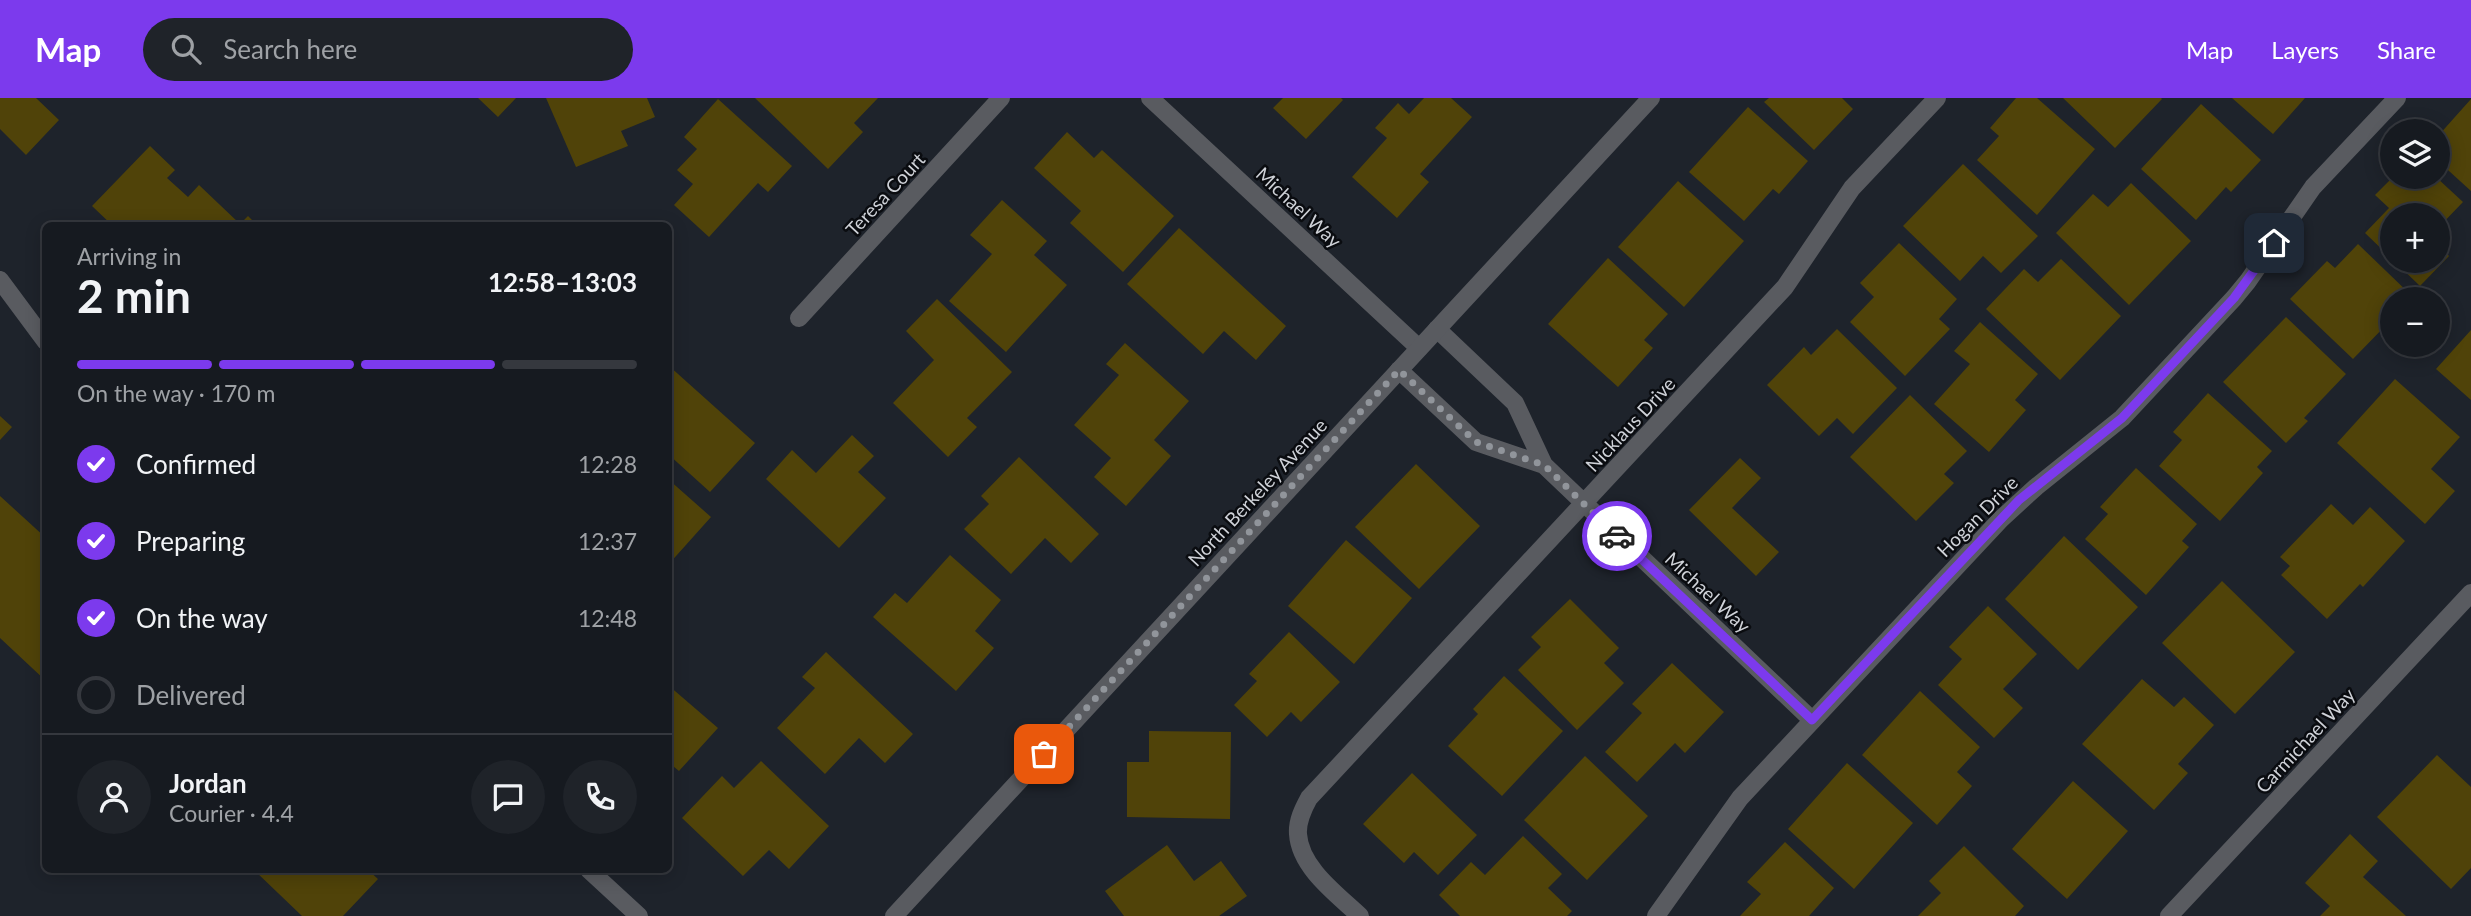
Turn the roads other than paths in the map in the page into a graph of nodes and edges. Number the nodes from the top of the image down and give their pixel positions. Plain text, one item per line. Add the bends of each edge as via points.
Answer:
1 (1001, 98) edge
2 (1150, 98) edge
3 (1651, 98) edge
4 (1937, 98) edge
5 (2396, 98) edge
6 (0, 280) edge
7 (799, 318) dead end
8 (1437, 329) junction
9 (42, 337) edge
10 (1419, 348) junction
11 (1399, 370) junction
12 (1544, 465) junction
13 (1584, 504) junction
14 (2471, 593) edge
15 (1812, 720) junction
16 (592, 873) edge
17 (639, 916) edge
18 (894, 916) edge
19 (1360, 916) edge
20 (1656, 916) edge
21 (2169, 916) edge

1 - 7 street, Teresa Court
2 - 10 street, Michael Way
3 - 8 street, North Berkeley Avenue
4 - 13 street, Nicklaus Drive via 1852,188 1785,287
5 - 15 street, Hogan Drive via 2313,187 2234,298 2122,418 2010,509
6 - 9 street
8 - 10 street, North Berkeley Avenue
8 - 12 street, Michael Way via 1515,403
10 - 11 street, North Berkeley Avenue
11 - 12 street, Michael Way via 1476,442
11 - 18 street, North Berkeley Avenue
12 - 13 street, Michael Way
13 - 15 street, Michael Way
13 - 19 street, Nicklaus Drive via 1309,798 1297,835 1306,858
14 - 21 street, Carmichael Way
15 - 20 street, Hogan Drive via 1730,811
16 - 17 street

